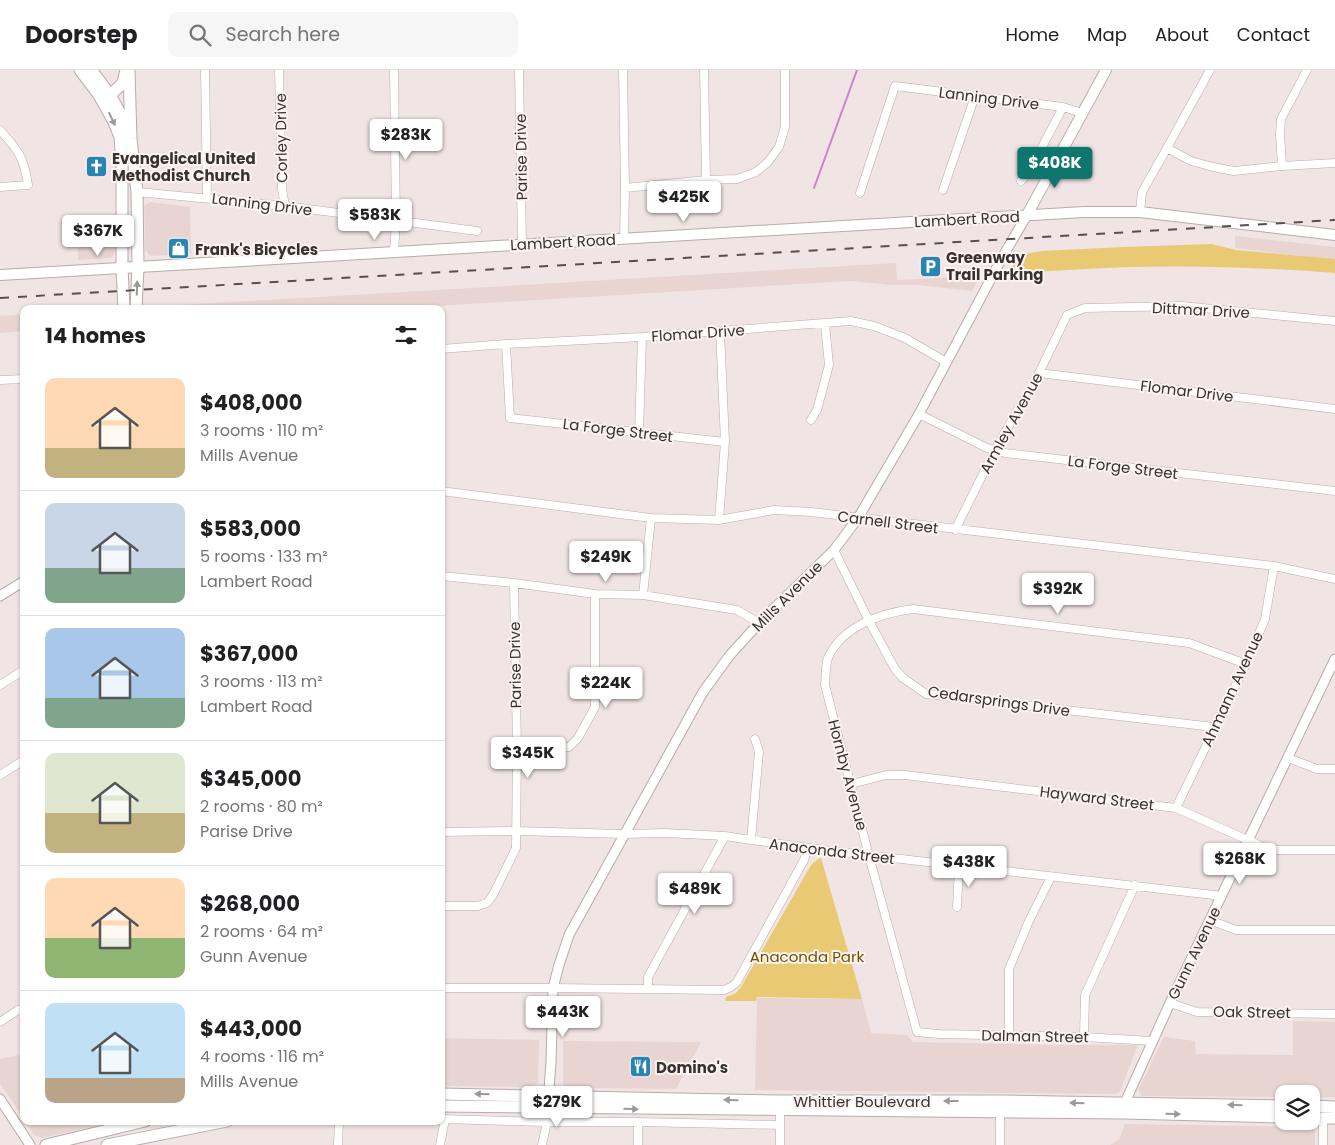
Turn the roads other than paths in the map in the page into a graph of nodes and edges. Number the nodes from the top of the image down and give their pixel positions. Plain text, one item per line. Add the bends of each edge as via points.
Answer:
1 (80, 70) edge
2 (91, 70) edge
3 (127, 70) edge
4 (205, 70) edge
5 (279, 70) edge
6 (394, 70) edge
7 (520, 70) edge
8 (623, 70) edge
9 (704, 70) edge
10 (785, 70) edge
11 (1106, 70) edge
12 (1210, 70) edge
13 (1307, 70) edge
14 (975, 96) junction
15 (106, 98) junction
16 (1064, 106) junction
17 (1082, 113) junction
18 (0, 130) edge
19 (125, 138) junction
20 (1167, 148) junction
21 (1335, 163) edge
22 (1282, 166) junction
23 (706, 180) junction
24 (1021, 181) dead end
25 (0, 187) edge
26 (625, 188) junction
27 (944, 190) dead end
28 (137, 192) junction
29 (860, 193) dead end
30 (207, 198) junction
31 (285, 206) junction
32 (1140, 212) junction
33 (1027, 215) junction
34 (396, 221) junction
35 (477, 231) dead end
36 (1335, 235) edge
37 (624, 239) junction
38 (522, 245) junction
39 (394, 252) junction
40 (138, 267) junction
41 (122, 268) junction
42 (0, 275) edge
43 (124, 305) edge
44 (136, 305) edge
45 (1067, 315) joint
46 (1335, 322) edge
47 (825, 324) junction
48 (720, 331) junction
49 (642, 337) junction
50 (506, 344) junction
51 (445, 349) edge
52 (946, 362) junction
53 (1039, 374) junction
54 (20, 379) edge
55 (0, 380) edge
56 (1335, 409) edge
57 (918, 414) junction
58 (811, 420) dead end
59 (639, 432) junction
60 (725, 442) junction
61 (995, 450) junction
62 (1335, 491) edge
63 (445, 492) edge
64 (651, 518) junction
65 (858, 518) junction
66 (719, 520) junction
67 (955, 530) junction
68 (834, 550) junction
69 (1274, 566) junction
70 (445, 576) edge
71 (1335, 579) edge
72 (514, 583) junction
73 (20, 584) edge
74 (595, 594) junction
75 (643, 595) junction
76 (0, 596) edge
77 (869, 621) junction
78 (759, 624) junction
79 (1246, 664) junction
80 (1334, 665) edge
81 (20, 672) edge
82 (0, 685) edge
83 (1214, 727) junction
84 (755, 739) dead end
85 (517, 749) junction
86 (1288, 758) junction
87 (20, 762) edge
88 (1335, 769) edge
89 (0, 775) edge
90 (851, 784) junction
91 (1176, 808) junction
92 (517, 831) junction
93 (445, 832) edge
94 (624, 834) junction
95 (725, 836) junction
96 (1249, 839) junction
97 (751, 840) junction
98 (808, 848) junction
99 (1335, 850) edge
100 (869, 856) junction
101 (959, 867) junction
102 (1051, 877) junction
103 (1135, 885) junction
104 (1222, 896) junction
105 (445, 906) edge
106 (957, 907) dead end
107 (1210, 920) junction
108 (1335, 930) edge
109 (445, 988) edge
110 (552, 988) junction
111 (648, 989) junction
112 (1170, 1003) junction
113 (20, 1010) edge
114 (1335, 1014) edge
115 (0, 1022) edge
116 (917, 1032) joint
117 (1009, 1035) junction
118 (1084, 1037) junction
119 (1152, 1041) junction
120 (445, 1094) edge
121 (548, 1096) junction
122 (0, 1099) edge
123 (445, 1106) edge
124 (780, 1106) junction
125 (1275, 1106) edge
126 (1000, 1107) junction
127 (548, 1108) junction
128 (1125, 1108) junction
129 (1329, 1112) edge
130 (1275, 1116) edge
131 (445, 1119) edge
132 (547, 1122) junction
133 (638, 1122) junction
134 (126, 1125) edge
135 (137, 1125) edge
136 (150, 1125) edge
137 (211, 1125) edge
138 (339, 1125) edge
139 (442, 1125) edge
140 (780, 1125) junction
141 (150, 1140) edge
142 (134, 1142) edge
143 (30, 1145) edge
144 (46, 1145) edge
145 (107, 1145) edge
146 (338, 1145) edge
147 (440, 1145) edge
148 (542, 1145) edge
149 (638, 1145) edge
150 (780, 1145) edge
151 (1000, 1145) edge
152 (1323, 1145) edge

1 - 15 main road
2 - 15 main road
3 - 15 main road via 123,83
3 - 19 main road
4 - 30 street
5 - 31 street, Corley Drive
6 - 34 street
7 - 38 street, Parise Drive
8 - 26 street
9 - 23 street
10 - 23 street via 784,127 779,147 756,172 737,179
11 - 17 main road, Mills Avenue
12 - 20 street
13 - 22 street via 1281,119
14 - 16 street, Lanning Drive
14 - 27 street
14 - 29 street, Lanning Drive via 895,86
15 - 19 main road
16 - 17 street, Lanning Drive
16 - 24 street
17 - 33 main road, Mills Avenue
18 - 25 street via 18,150 26,169 28,186
19 - 28 main road
19 - 41 main road
20 - 22 street via 1191,161 1234,171
20 - 32 street via 1142,192
21 - 22 street
23 - 26 street
26 - 37 street
28 - 30 street, Lanning Drive
28 - 40 main road
30 - 31 street, Lanning Drive
31 - 34 street, Lanning Drive
32 - 33 main road, Lambert Road
32 - 36 main road, Lambert Road
33 - 37 main road, Lambert Road
33 - 52 street, Mills Avenue
34 - 35 street, Lanning Drive
34 - 39 street
37 - 38 main road, Lambert Road
38 - 39 main road, Lambert Road
39 - 40 main road, Lambert Road
40 - 41 main road, Lambert Road
44 -> 40 main road
41 - 42 main road, Lambert Road
41 - 43 main road
45 - 46 street, Dittmar Drive via 1084,308 1182,306
45 - 53 street, Armley Avenue
47 - 48 street, Flomar Drive
47 - 52 street, Flomar Drive via 851,321 874,326 905,338
47 - 58 street via 829,365 817,410
48 - 49 street, Flomar Drive
48 - 60 street
49 - 50 street, Flomar Drive
49 - 59 street
50 - 51 street, Flomar Drive
50 - 59 street, La Forge Street via 510,418
52 - 57 street, Mills Avenue
53 - 56 street, Flomar Drive
53 - 61 street, Armley Avenue
54 - 55 street
57 - 61 street, La Forge Street
57 - 65 street, Mills Avenue
59 - 60 street, La Forge Street
60 - 66 street
61 - 62 street, La Forge Street
61 - 67 street, Armley Avenue
63 - 64 street, Carnell Street
64 - 66 street, Carnell Street
64 - 75 street
65 - 66 street, Carnell Street via 774,510
65 - 67 street, Carnell Street
65 - 68 street, Mills Avenue
67 - 69 street, Carnell Street
68 - 77 street, Cedarsprings Drive
68 - 78 street, Mills Avenue
69 - 71 street, Carnell Street
69 - 79 street, Ahmann Avenue via 1265,619
70 - 72 street
72 - 74 street
72 - 85 street, Parise Drive
73 - 76 street
74 - 75 street
74 - 85 street via 596,707 569,747
75 - 78 street via 737,610
77 - 79 street, Hornby Avenue via 895,611 933,611 1189,643
77 - 83 street, Cedarsprings Drive via 895,670 926,694
77 - 90 street, Hornby Avenue via 839,640 827,659 825,685
78 - 94 street, Mills Avenue via 730,655 703,692
79 - 83 street, Ahmann Avenue
80 - 86 street, Gunn Avenue
81 - 82 street
83 - 91 street, Ahmann Avenue
84 - 97 street via 759,752
85 - 92 street, Parise Drive
86 - 88 street via 1317,769
86 - 96 street, Gunn Avenue
87 - 89 street
90 - 91 street, Hayward Street via 886,775 905,775
90 - 100 street, Hornby Avenue
91 - 96 street, Hayward Street
92 - 93 street, Anaconda Street
92 - 94 street, Anaconda Street
92 - 105 street, Parise Drive via 516,848 488,903
94 - 95 street, Anaconda Street
94 - 110 street, Mills Avenue via 569,935
95 - 97 street, Anaconda Street
95 - 111 street via 648,977
96 - 99 street, Hayward Street via 1270,850
96 - 104 street, Gunn Avenue
97 - 98 street, Anaconda Street
98 - 100 street, Anaconda Street
98 - 111 street via 737,982 724,990
100 - 101 street, Anaconda Street
100 - 116 street, Hornby Avenue
101 - 102 street, Anaconda Street
101 - 106 street
102 - 103 street, Anaconda Street
102 - 117 street via 1009,969
103 - 104 street, Anaconda Street
103 - 118 street via 1085,995
104 - 107 street, Gunn Avenue
107 - 108 street via 1236,930
107 - 112 street, Gunn Avenue
109 - 110 street
110 - 111 street
110 - 121 street, Mills Avenue
112 - 114 street, Oak Street via 1197,1012
112 - 119 street, Gunn Avenue
113 - 115 street
116 - 117 street, Dalman Street
117 - 118 street, Dalman Street
118 - 119 street, Dalman Street
119 - 128 street, Gunn Avenue
121 -> 120 main road, Whittier Boulevard
124 -> 121 main road, Whittier Boulevard
121 - 127 street, Mills Avenue
122 - 143 street
123 - 127 main road, Whittier Boulevard
124 - 126 main road, Whittier Boulevard
127 -> 124 main road, Whittier Boulevard
124 - 140 street
125 -> 128 main road, Whittier Boulevard
126 - 128 main road, Whittier Boulevard
126 - 151 street
127 - 132 street, Mills Avenue
128 -> 130 main road, Whittier Boulevard
129 - 152 street
131 - 132 street, Whittier Boulevard
132 - 133 street, Whittier Boulevard
132 - 148 street, Mills Avenue
133 - 140 street, Whittier Boulevard
133 - 149 street
134 - 144 main road
135 - 142 main road
136 - 141 main road
137 - 141 main road
138 - 146 street
139 - 147 street
140 - 150 street
141 - 142 main road
142 - 145 main road

